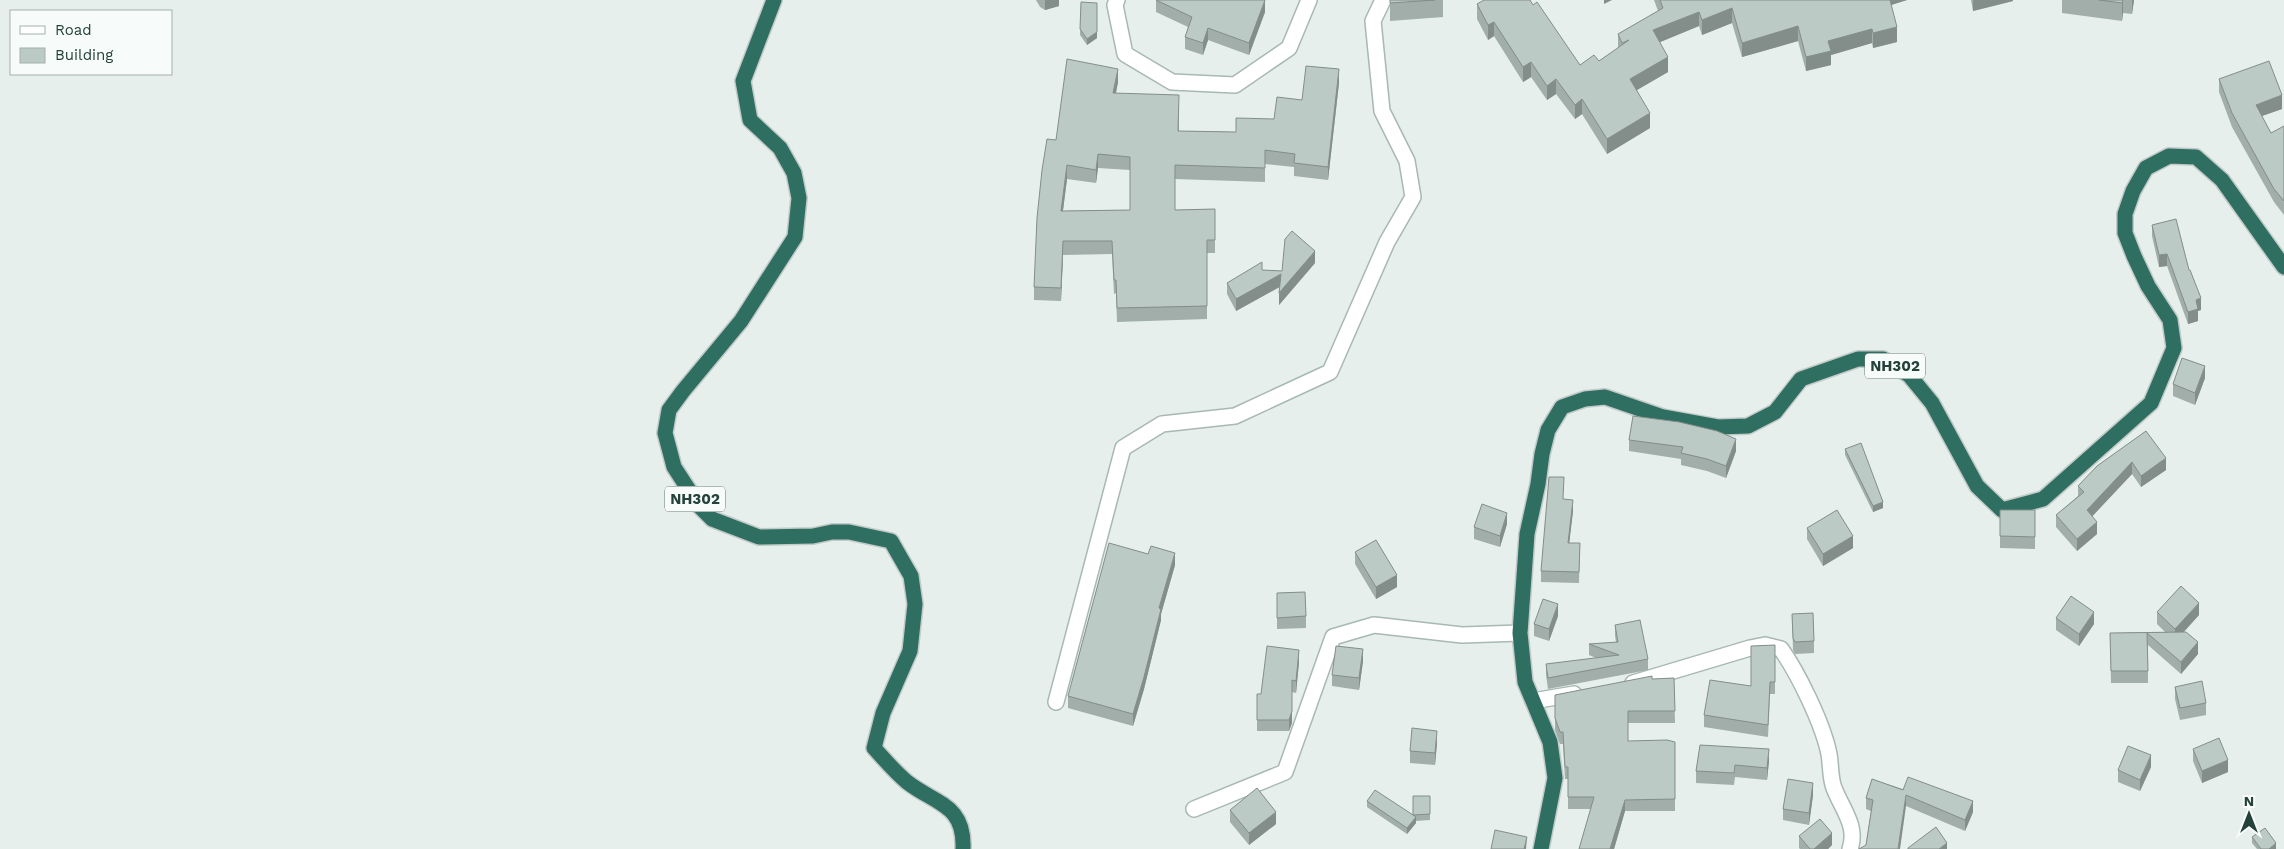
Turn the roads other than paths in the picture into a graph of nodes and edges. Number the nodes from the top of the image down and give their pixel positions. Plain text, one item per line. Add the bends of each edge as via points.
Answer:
1 (774, 0) edge
2 (1117, 0) edge
3 (1309, 0) edge
4 (1382, 0) edge
5 (2284, 267) edge
6 (1520, 633) junction
7 (1621, 686) edge
8 (1587, 692) edge
9 (1056, 702) dead end
10 (1533, 702) junction
11 (1194, 809) dead end
12 (963, 849) edge
13 (1540, 849) edge
14 (1850, 849) edge

1 - 12 highway, NH302 via 743,81 750,120 780,148 794,173 800,198 795,237 741,321 669,410 665,433 674,467 700,507 712,519 759,537 849,532 891,541 911,576 915,604 910,651 883,713 874,748 909,783 949,807 964,832
2 - 3 street via 1126,54 1172,82 1235,85 1289,48
4 - 9 street via 1373,22 1382,111 1407,161 1413,197 1387,242 1330,372 1234,416 1162,424 1123,448
5 - 6 highway, NH302 via 2222,180 2196,157 2169,156 2146,168 2132,191 2125,214 2125,233 2148,286 2170,320 2174,348 2166,370 2151,403 2043,499 2002,510 1977,486 1932,403 1909,375 1883,359 1858,359 1802,379 1776,412 1748,426 1718,426 1664,417 1605,397 1584,399 1562,407 1548,430 1527,534
6 - 10 highway, NH302 via 1525,682
6 - 11 street via 1462,634 1374,625 1333,637 1285,772
7 - 14 street via 1750,648 1765,645 1781,649 1812,708 1829,752 1833,786 1851,825 1854,839
8 - 10 street
10 - 13 highway, NH302 via 1550,742 1555,778

